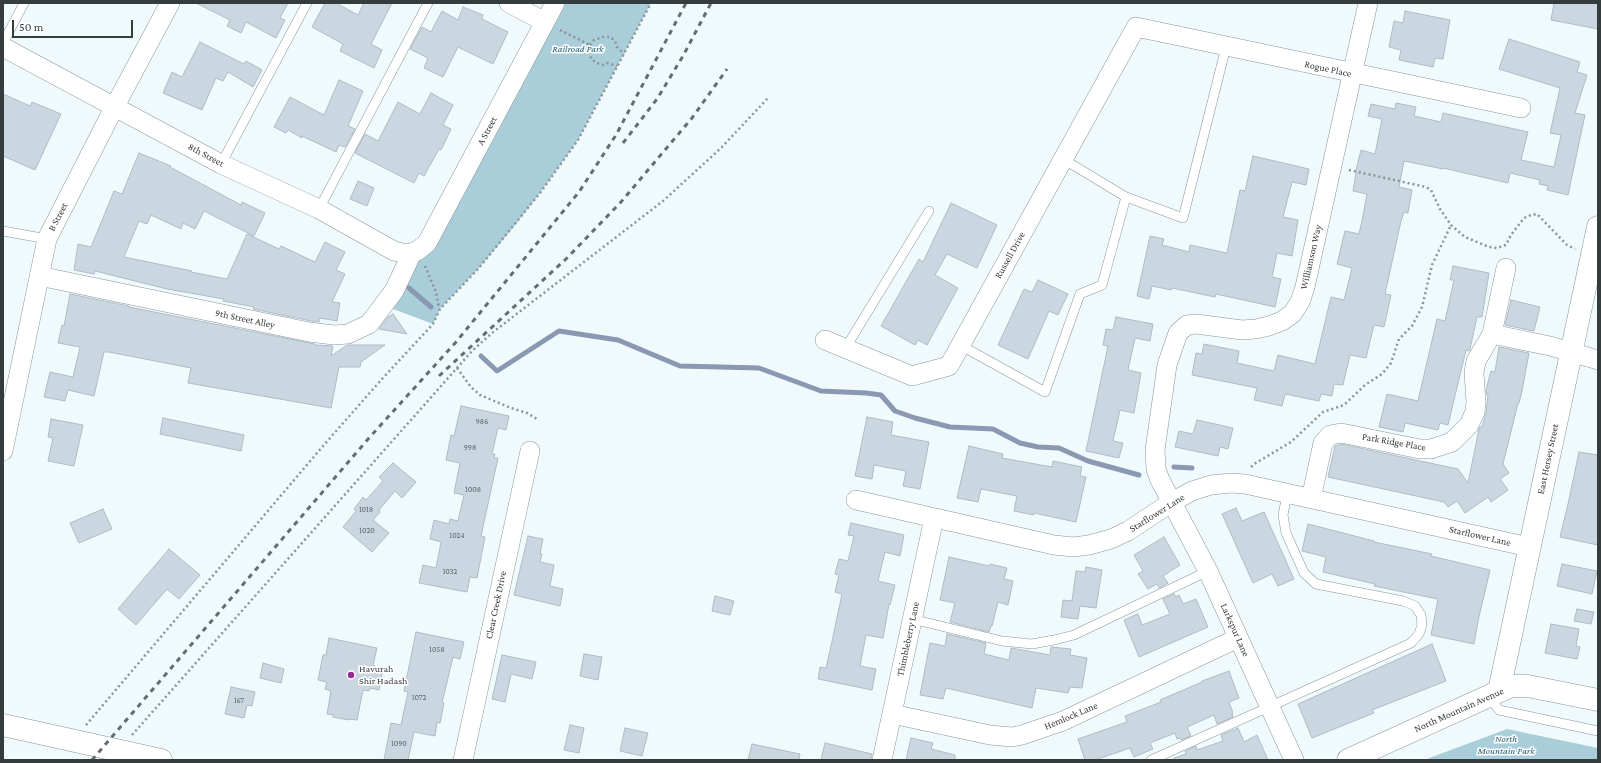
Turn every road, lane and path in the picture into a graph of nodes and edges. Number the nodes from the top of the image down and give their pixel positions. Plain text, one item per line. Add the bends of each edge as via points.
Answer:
1 (24, 3) edge
2 (170, 3) edge
3 (307, 3) edge
4 (428, 3) edge
5 (509, 3) edge
6 (555, 3) edge
7 (651, 3) edge
8 (1368, 3) edge
9 (545, 22) junction
10 (1136, 27) joint
11 (3, 43) edge
12 (590, 45) junction
13 (1226, 47) junction
14 (3, 48) edge
15 (624, 54) junction
16 (617, 66) junction
17 (1352, 74) junction
18 (768, 98) dead end
19 (114, 106) junction
20 (1521, 108) dead end
21 (1063, 159) junction
22 (222, 164) junction
23 (1330, 171) junction
24 (1126, 197) junction
25 (319, 209) junction
26 (929, 211) dead end
27 (1451, 225) junction
28 (1598, 227) edge
29 (3, 231) edge
30 (47, 239) junction
31 (415, 252) junction
32 (1592, 255) junction
33 (1506, 268) dead end
34 (39, 276) junction
35 (440, 309) junction
36 (1492, 334) junction
37 (825, 340) dead end
38 (960, 345) junction
39 (845, 349) junction
40 (1572, 353) junction
41 (1598, 360) edge
42 (457, 368) junction
43 (537, 419) dead end
44 (3, 451) edge
45 (530, 451) dead end
46 (1245, 484) junction
47 (1287, 494) junction
48 (1311, 499) junction
49 (856, 500) dead end
50 (1172, 502) junction
51 (934, 518) junction
52 (1529, 547) junction
53 (1208, 571) junction
54 (912, 619) junction
55 (1238, 638) junction
56 (1493, 694) junction
57 (1598, 700) edge
58 (1270, 706) junction
59 (892, 714) junction
60 (87, 724) dead end
61 (3, 725) edge
62 (1598, 731) edge
63 (122, 751) junction
64 (161, 760) edge
65 (463, 760) edge
66 (882, 760) edge
67 (1152, 760) edge
68 (1294, 760) edge
69 (1348, 760) edge

1 - 11 lane
2 - 19 street, B Street
3 - 22 lane
4 - 25 lane
5 - 9 street
6 - 9 street, A Street
7 - 15 path
8 - 17 street, Williamson Way
9 - 12 path
9 - 31 street, A Street via 433,234 427,243
10 - 13 street, Rogue Place
10 - 21 street, Russell Drive
12 - 15 path via 594,40 610,37
12 - 16 path via 591,59 603,65 608,63
13 - 17 street, Rogue Place
13 - 24 lane via 1183,218
14 - 19 street, 8th Street
15 - 16 path
16 - 35 path via 578,140 540,193 478,269
17 - 20 street, Rogue Place
17 - 23 street, Williamson Way
18 - 42 path via 721,148 663,201 492,333
19 - 22 street, 8th Street
19 - 30 street, B Street
21 - 24 lane
21 - 38 street, Russell Drive
22 - 25 street, 8th Street
23 - 27 path via 1349,170 1426,187 1431,190
23 - 50 street, Williamson Way via 1305,287 1300,302 1292,314 1282,321 1256,329 1242,330 1196,324 1187,325 1178,334 1168,365 1155,450 1156,468
24 - 38 lane via 1102,285 1080,294 1045,392
25 - 31 street, 8th Street via 394,251 406,254
26 - 39 lane
27 - 32 path via 1465,237 1497,248 1506,245 1524,218 1537,214 1567,246
27 - 46 path via 1432,265 1422,307 1412,326 1399,339 1391,363 1382,374 1365,385 1344,405 1323,412 1291,442 1254,464 1248,471
28 - 32 street, East Hersey Street
29 - 30 lane
30 - 34 street, B Street
31 - 34 street, 9th Street Alley via 394,292 369,324 348,334 334,335
31 - 35 path via 430,275
32 - 40 street, East Hersey Street
33 - 36 street, Park Ridge Place
34 - 44 street, B Street
35 - 60 path via 433,324 323,446
36 - 40 street
36 - 48 street, Park Ridge Place via 1476,362 1475,412 1470,425 1462,434 1452,442 1431,449 1341,433 1330,435 1323,443
37 - 39 street, Russell Drive
38 - 39 street, Russell Drive via 949,366 912,376
40 - 41 street
40 - 52 street, East Hersey Street
42 - 43 path via 480,395
42 - 63 path via 132,734
45 - 65 street, Clear Creek Drive
46 - 47 street, Starflower Lane
46 - 50 street, Starflower Lane via 1211,485 1192,491
47 - 48 street, Starflower Lane
47 - 58 lane via 1283,516 1286,533 1304,573 1316,584 1403,601 1415,606 1421,615 1422,625 1419,634 1411,643
48 - 52 street, Starflower Lane
49 - 51 street, Starflower Lane
50 - 51 street, Starflower Lane via 1111,539 1073,547
50 - 53 street, Larkspur Lane
51 - 54 street, Thimbleberry Lane
52 - 56 street, East Hersey Street
53 - 54 lane via 1074,636 1032,644 1002,641
53 - 55 street, Larkspur Lane
54 - 59 street, Thimbleberry Lane
55 - 58 street, Larkspur Lane
55 - 59 street, Hemlock Lane via 1063,721 1022,735 990,735
56 - 57 street, North Mountain Avenue via 1511,686 1528,686
56 - 62 lane via 1499,710
56 - 69 street, North Mountain Avenue
58 - 67 lane
58 - 68 street, Larkspur Lane
59 - 66 street, Thimbleberry Lane
61 - 63 street
63 - 64 street

